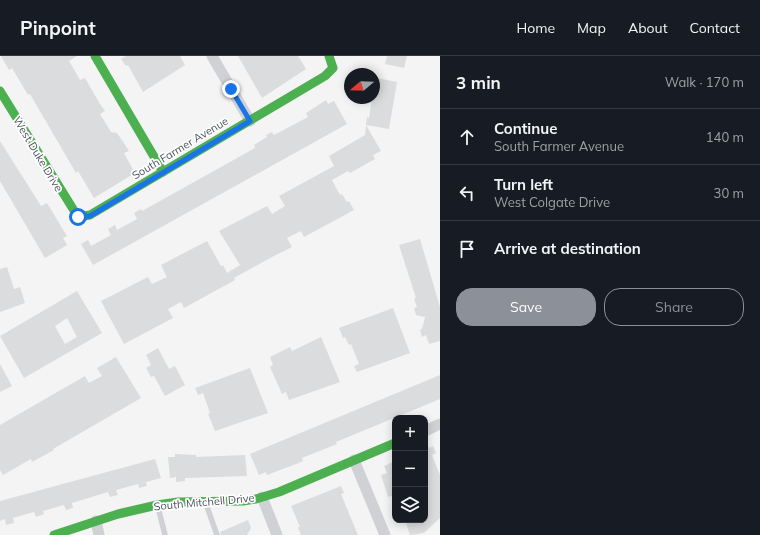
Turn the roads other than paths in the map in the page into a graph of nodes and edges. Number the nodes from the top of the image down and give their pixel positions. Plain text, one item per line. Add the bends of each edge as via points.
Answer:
1 (95, 56) edge
2 (212, 56) edge
3 (329, 56) edge
4 (0, 91) edge
5 (250, 121) junction
6 (163, 172) junction
7 (78, 217) joint
8 (440, 424) edge
9 (428, 429) edge
10 (392, 444) edge
11 (354, 460) junction
12 (262, 497) junction
13 (206, 502) junction
14 (158, 505) junction
15 (96, 521) junction
16 (54, 535) edge
17 (99, 535) edge
18 (165, 535) edge
19 (217, 535) edge
20 (277, 535) edge
21 (385, 535) edge

1 - 6 street
2 - 5 street
3 - 5 street, South Farmer Avenue via 333,68 325,76
4 - 7 street, West Duke Drive
5 - 6 street, South Farmer Avenue
6 - 7 street, South Farmer Avenue via 90,216
8 - 9 street
10 - 11 street, South Mitchell Drive
11 - 12 street, South Mitchell Drive
11 - 21 street
12 - 13 street, South Mitchell Drive via 245,501
12 - 20 street
13 - 14 street, South Mitchell Drive
13 - 19 lane
14 - 15 street, South Mitchell Drive
14 - 18 lane
15 - 16 street, South Mitchell Drive
15 - 17 street

